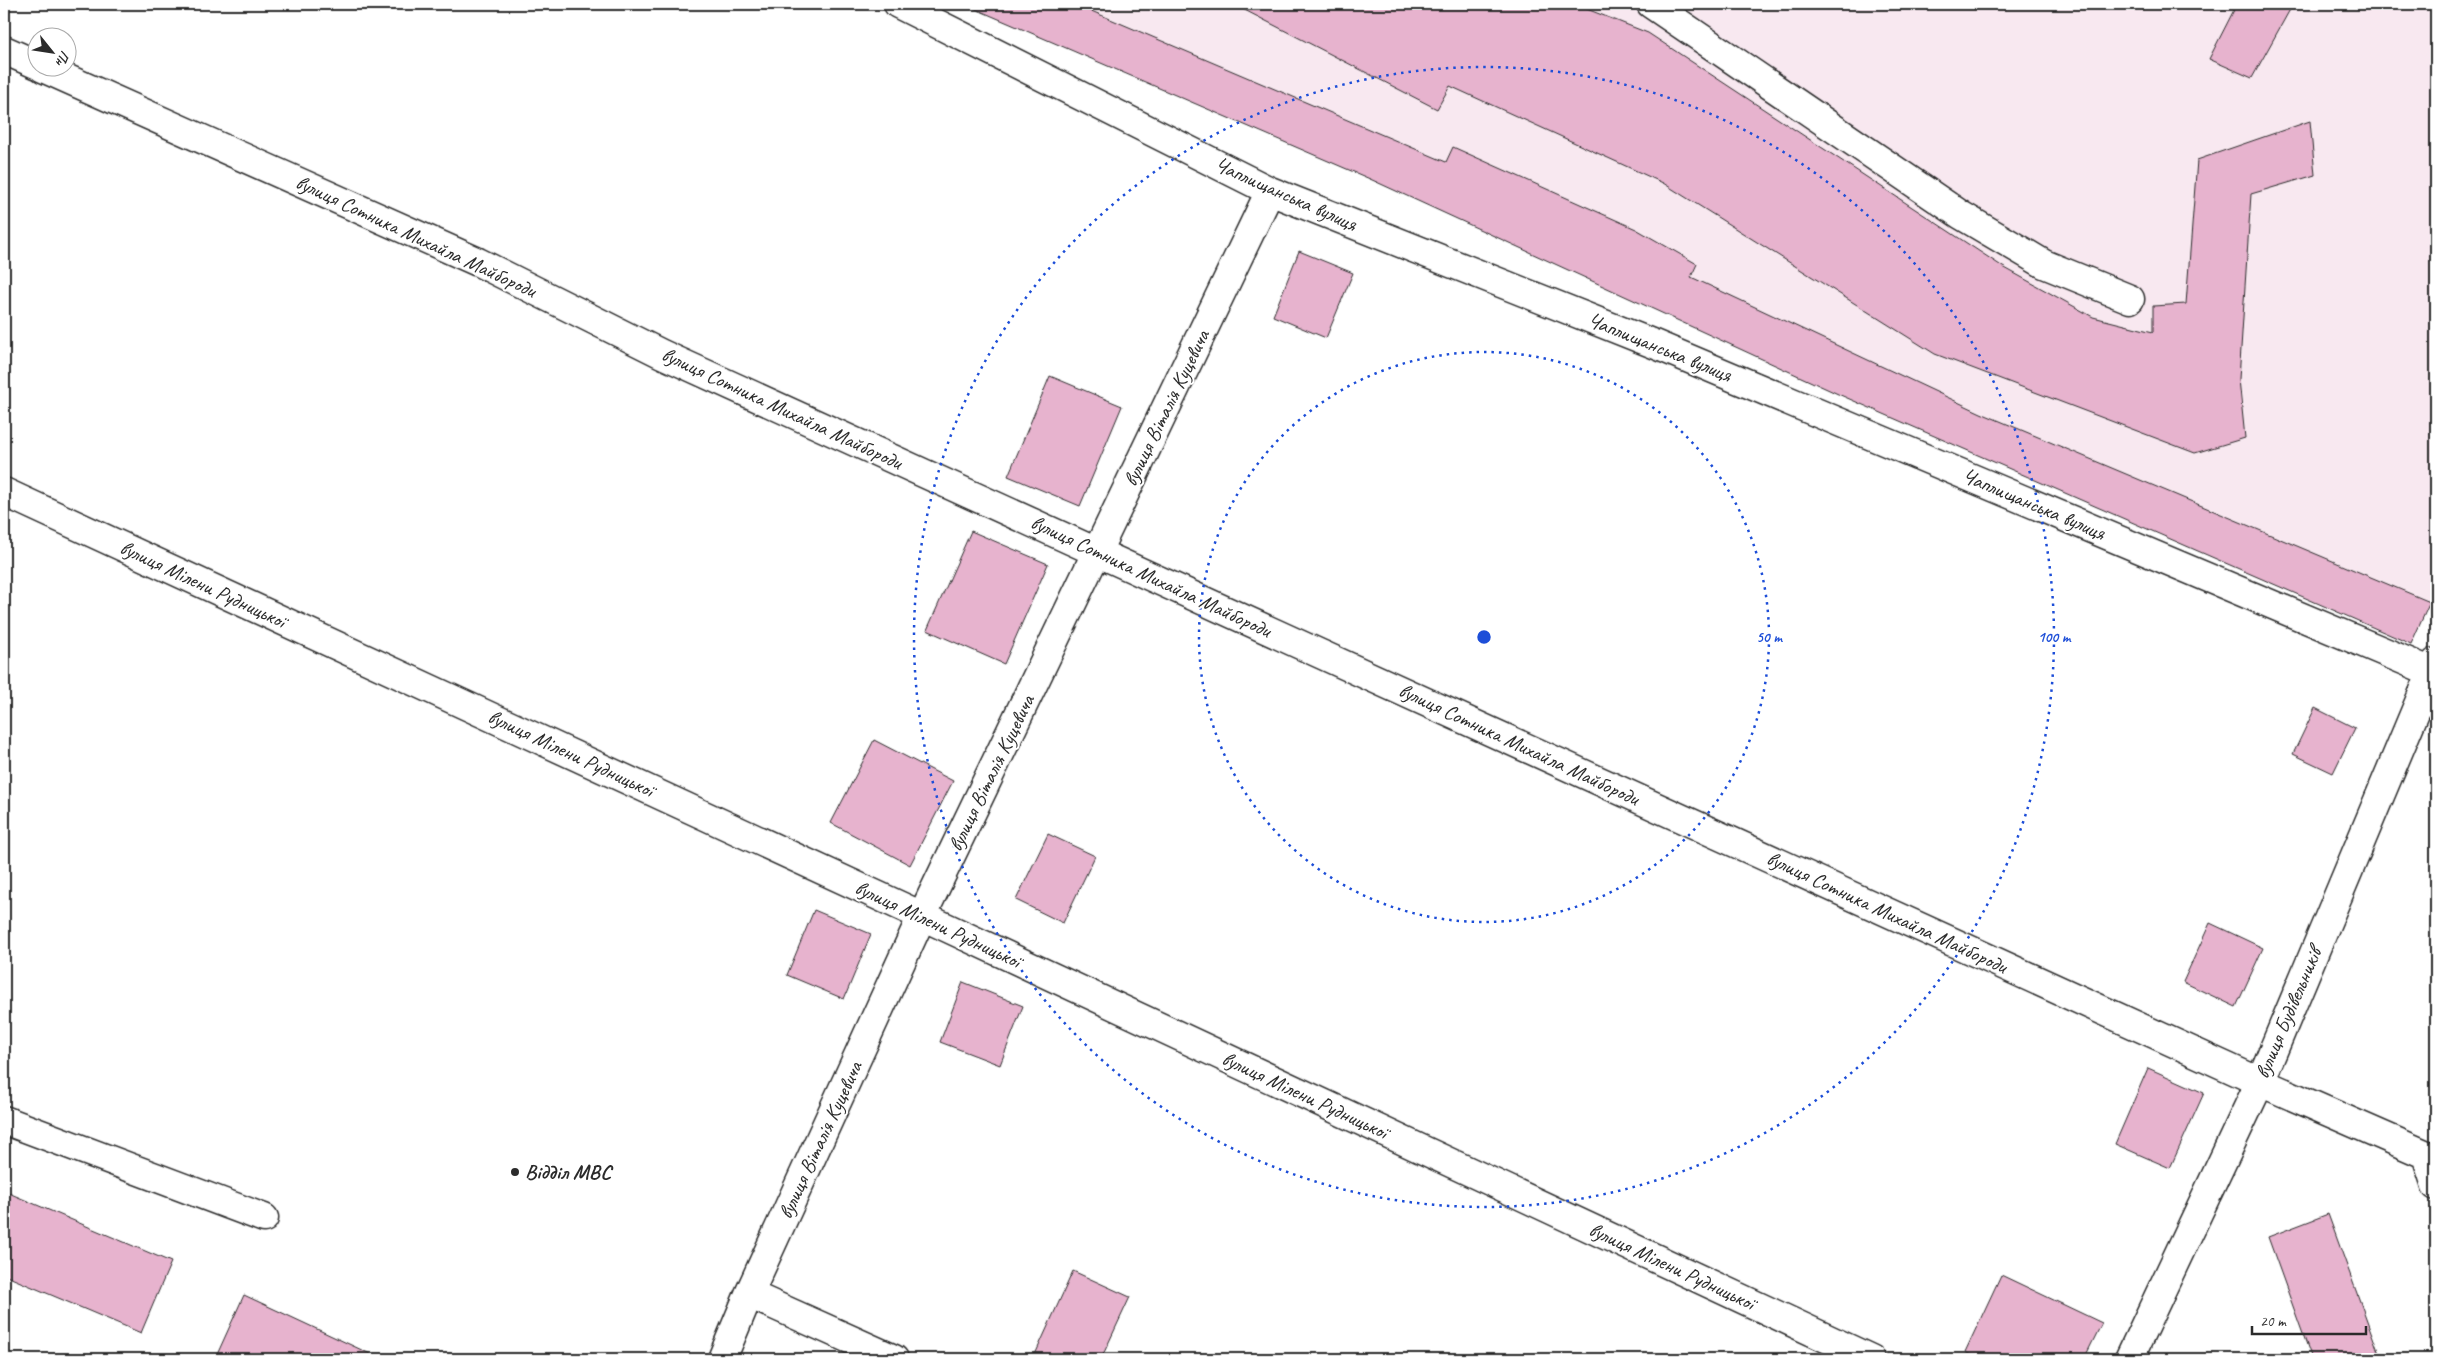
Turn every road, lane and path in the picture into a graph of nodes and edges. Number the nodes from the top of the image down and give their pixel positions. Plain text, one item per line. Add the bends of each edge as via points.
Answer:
1 (898, 4) edge
2 (1651, 4) edge
3 (4, 50) edge
4 (28, 61) edge
5 (65, 78) edge
6 (1270, 191) junction
7 (2130, 299) dead end
8 (4, 492) edge
9 (1097, 552) junction
10 (2434, 667) edge
11 (922, 916) junction
12 (2260, 1082) junction
13 (4, 1120) edge
14 (2431, 1157) edge
15 (2436, 1186) edge
16 (264, 1218) dead end
17 (749, 1294) junction
18 (722, 1359) edge
19 (894, 1359) edge
20 (1871, 1359) edge
21 (2129, 1359) edge

1 - 6 street, Чаплищанська вулиця
2 - 7 street via 1961,214 2044,264
3 - 4 street
5 - 9 street, вулиця Сотника Михайла Майбороди via 478,262 662,354
6 - 9 street, вулиця Віталія Куцевича
6 - 10 street, Чаплищанська вулиця via 1654,344
8 - 11 street, вулиця Мілени Рудницької
9 - 11 street, вулиця Віталія Куцевича
9 - 12 street, вулиця Сотника Михайла Майбороди
10 - 12 street, вулиця Будівельників
11 - 17 street, вулиця Віталія Куцевича
11 - 20 street, вулиця Мілени Рудницької
12 - 14 street, вулиця Сотника Михайла Майбороди
12 - 21 street, вулиця Будівельників
13 - 16 street
14 - 15 street
17 - 18 street, вулиця Віталія Куцевича
17 - 19 street

